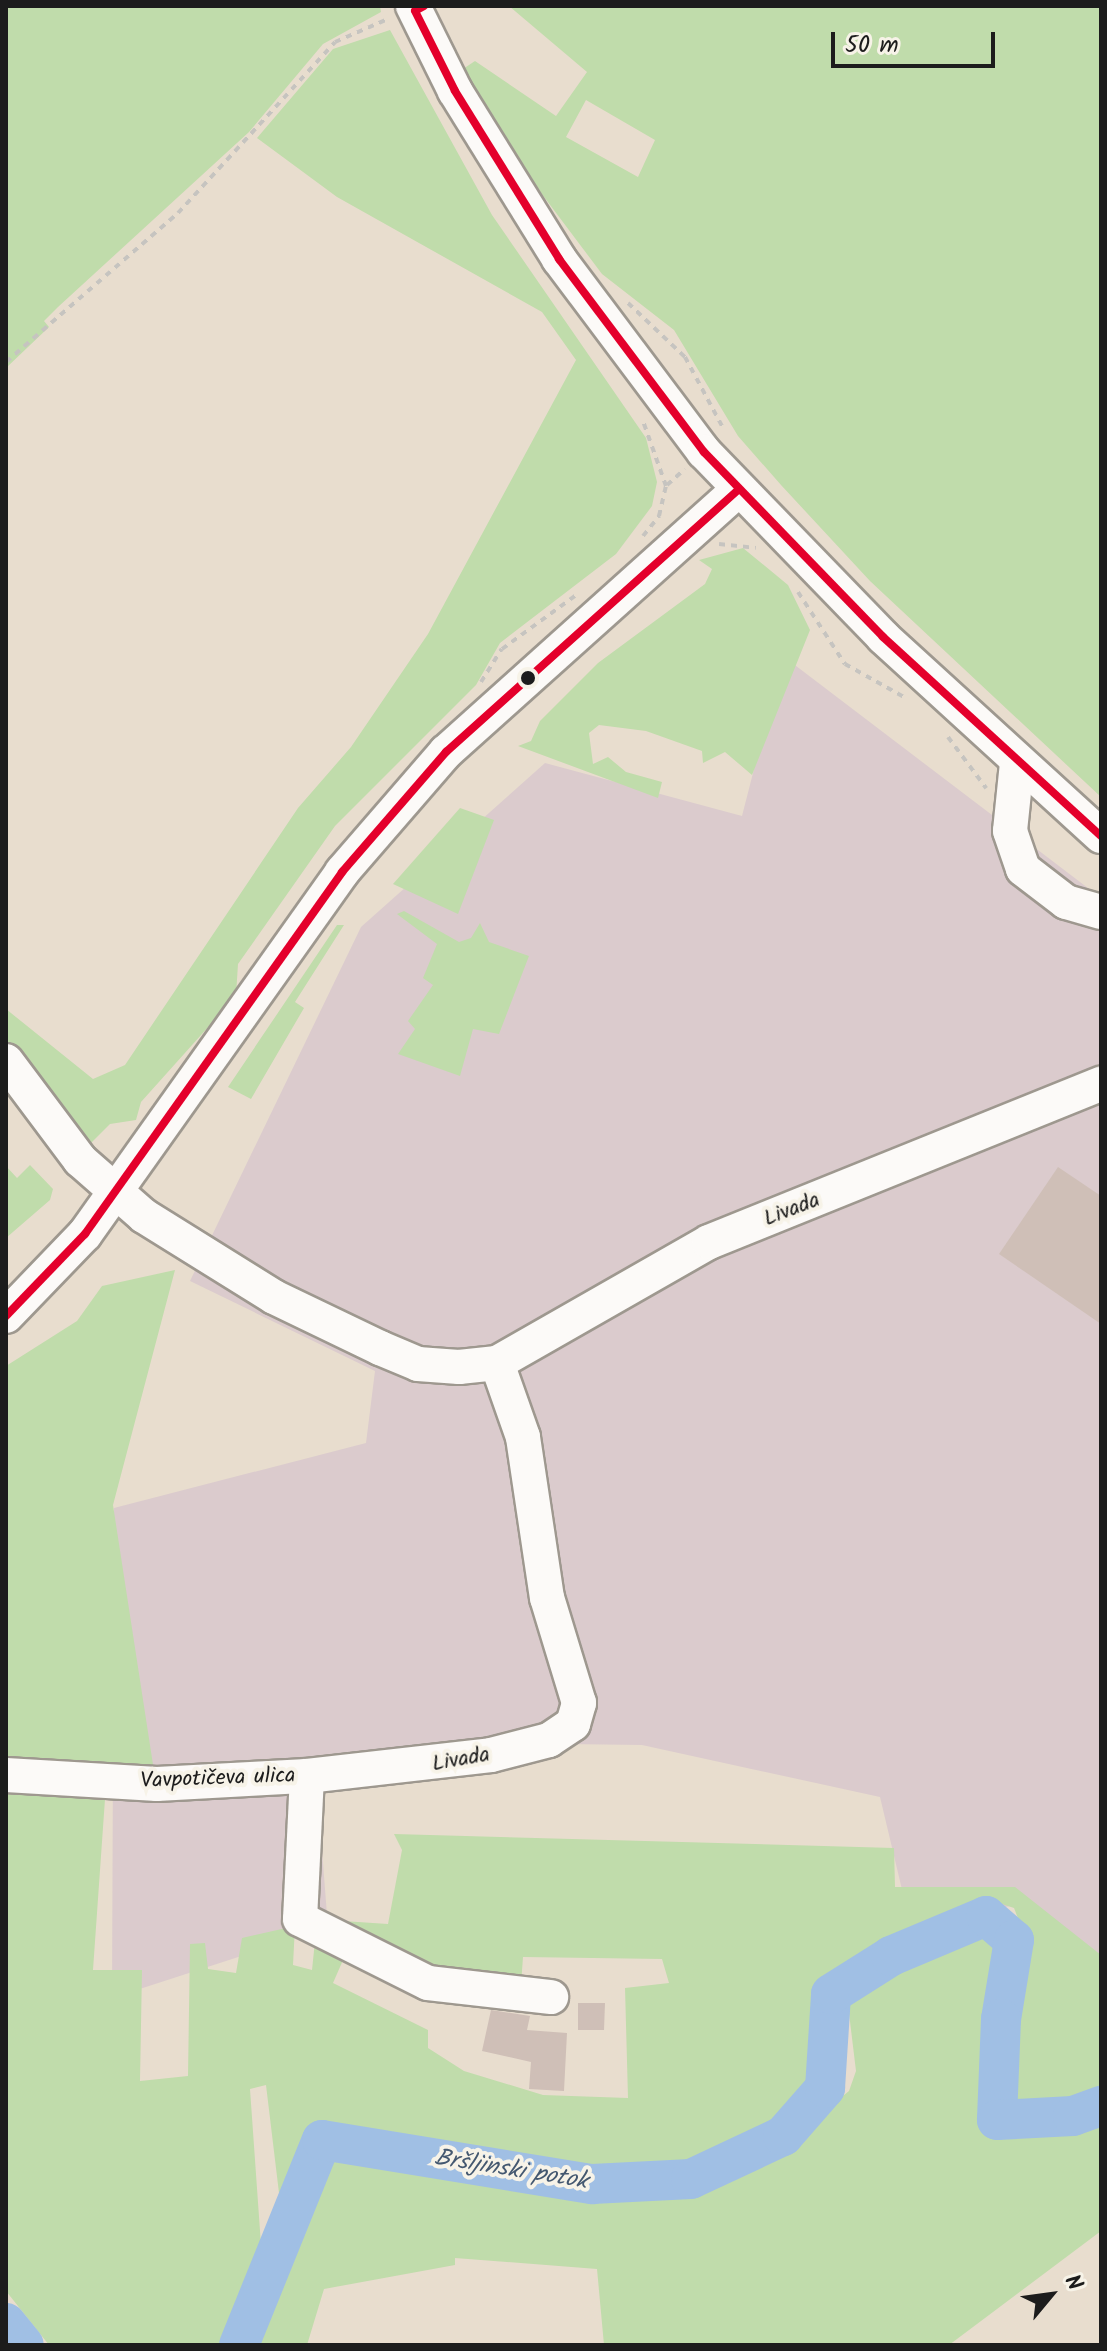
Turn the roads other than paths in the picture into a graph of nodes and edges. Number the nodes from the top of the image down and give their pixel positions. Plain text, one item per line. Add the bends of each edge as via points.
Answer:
1 (417, 8) edge
2 (737, 491) junction
3 (1017, 763) junction
4 (1101, 836) edge
5 (1101, 912) edge
6 (6, 1061) edge
7 (1101, 1084) edge
8 (116, 1190) junction
9 (6, 1316) edge
10 (497, 1363) junction
11 (6, 1775) edge
12 (307, 1776) junction
13 (551, 1997) dead end

1 - 2 street via 455,91 559,259
2 - 3 street
2 - 8 street via 446,752 342,872
3 - 4 street
3 - 5 street via 1010,831 1023,869 1066,902
6 - 8 street, Livada via 80,1160
7 - 10 street, Livada via 709,1242
8 - 9 street via 51,1274
8 - 10 street, Livada via 274,1297 380,1348 418,1364
10 - 12 street, Livada via 523,1437 547,1598 579,1703 573,1724 549,1740 491,1755
11 - 12 street, Vavpotičeva ulica via 157,1784
12 - 13 street, Vavpotičeva ulica via 300,1919 428,1983

